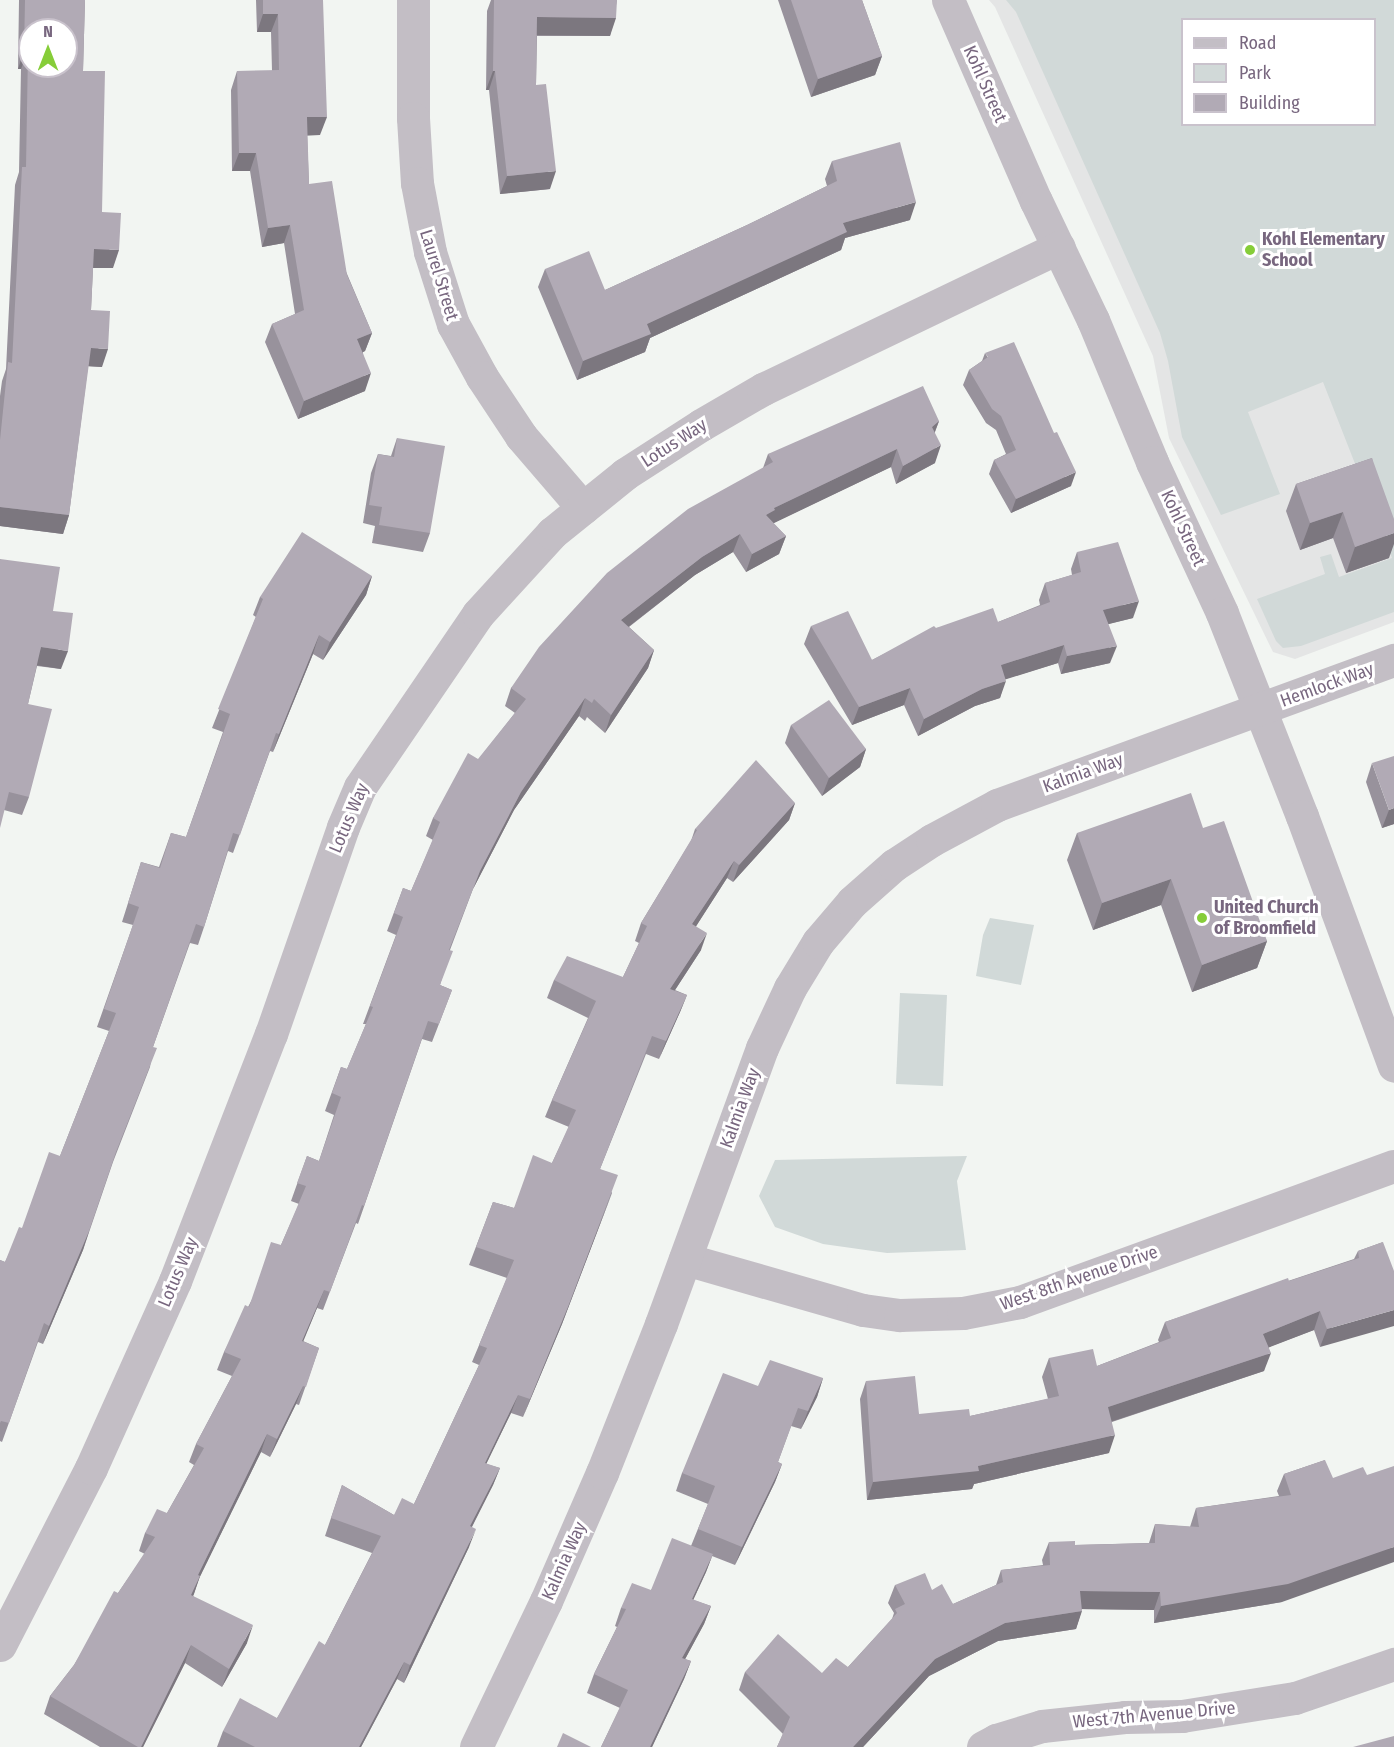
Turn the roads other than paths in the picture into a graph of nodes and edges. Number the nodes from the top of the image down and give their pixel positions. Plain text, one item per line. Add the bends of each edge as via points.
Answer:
1 (413, 0) edge
2 (948, 0) edge
3 (1059, 247) junction
4 (583, 508) junction
5 (1394, 660) edge
6 (1260, 709) junction
7 (1394, 1066) edge
8 (1394, 1166) edge
9 (685, 1259) junction
10 (0, 1645) edge
11 (1394, 1664) edge
12 (476, 1747) edge
13 (983, 1747) edge

1 - 4 street, Laurel Street via 417,183 430,252 453,324 521,436
2 - 3 street, Kohl Street
3 - 4 street, Lotus Way via 763,389 625,474
3 - 6 street, Kohl Street via 1222,613
4 - 10 street, Lotus Way via 552,533 478,614 360,788 180,1270 91,1468
5 - 6 street, Hemlock Way
6 - 7 street, Kohl Street
6 - 9 street, Kalmia Way via 997,805 894,865 852,902 818,942 785,998 762,1048
8 - 9 street, West 8th Avenue Drive via 1020,1302 963,1313 863,1310
9 - 12 street, Kalmia Way via 602,1473
11 - 13 street, West 7th Avenue Drive via 1295,1698 1182,1716 1125,1717 1042,1726

